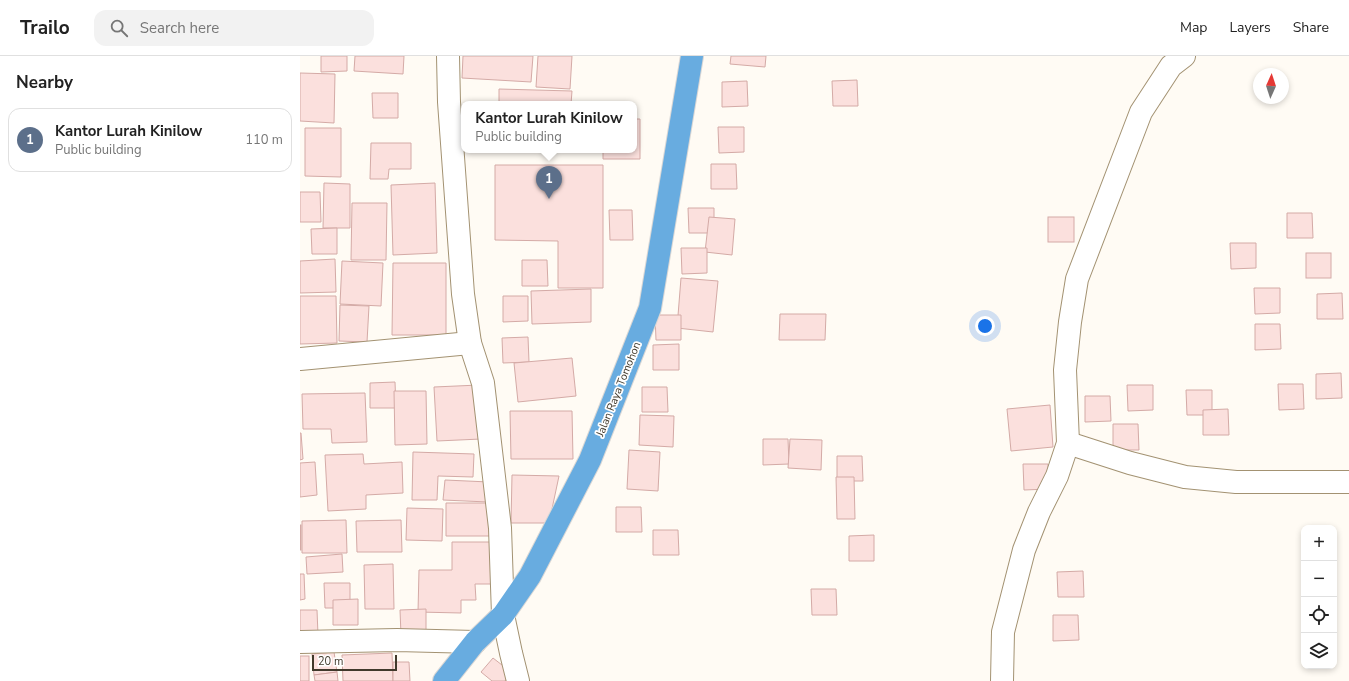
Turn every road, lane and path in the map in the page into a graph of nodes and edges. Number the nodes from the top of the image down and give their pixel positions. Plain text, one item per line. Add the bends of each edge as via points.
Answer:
1 (448, 56) edge
2 (692, 56) edge
3 (1184, 56) edge
4 (470, 343) junction
5 (300, 359) edge
6 (1068, 443) junction
7 (1349, 482) edge
8 (503, 615) junction
9 (300, 642) edge
10 (475, 642) junction
11 (444, 681) edge
12 (518, 681) edge
13 (1002, 681) edge

1 - 4 street via 461,267
2 - 8 highway, Jalan Raya Tomohon via 650,308 590,460 530,576
3 - 6 street via 1171,66 1141,112 1077,280 1065,370
4 - 5 street
4 - 8 street via 483,383 500,528
6 - 7 street via 1185,477 1236,482
6 - 13 street via 1057,476 1024,550 1003,632
8 - 10 highway, Jalan Raya Tomohon
8 - 12 street
9 - 10 street
10 - 11 highway, Jalan Raya Tomohon

